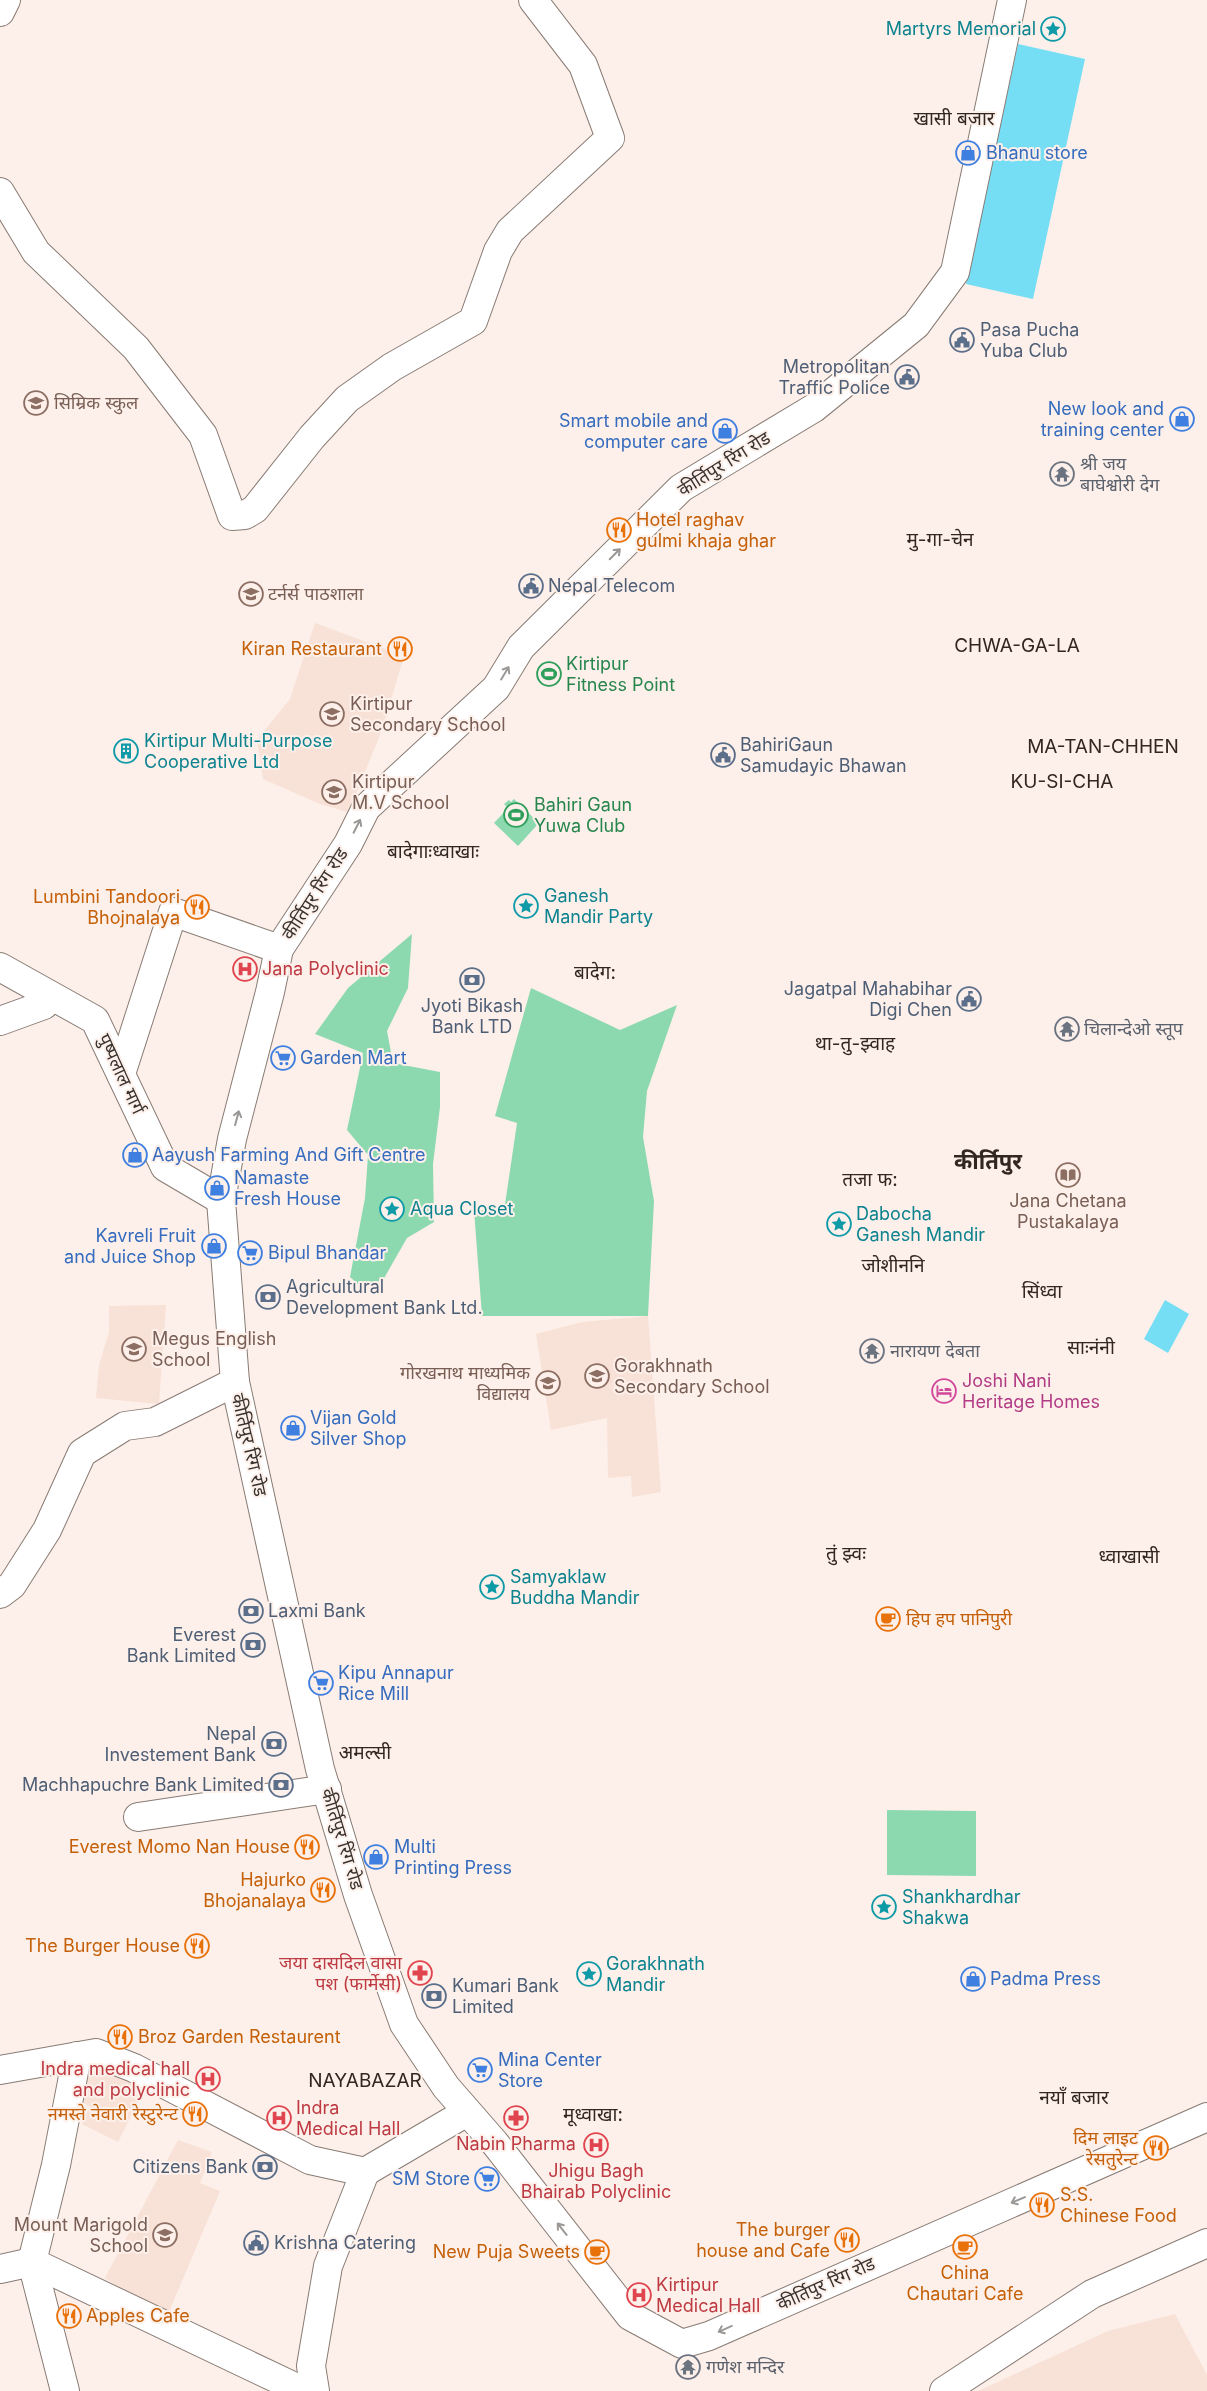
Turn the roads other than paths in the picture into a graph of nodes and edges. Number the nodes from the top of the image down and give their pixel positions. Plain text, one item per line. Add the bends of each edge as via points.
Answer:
1 (6, 0) edge
2 (534, 0) edge
3 (1012, 0) edge
4 (0, 12) edge
5 (0, 192) edge
6 (279, 949) junction
7 (0, 967) edge
8 (51, 996) junction
9 (0, 1021) edge
10 (121, 1074) junction
11 (221, 1200) junction
12 (235, 1382) junction
13 (0, 1594) edge
14 (326, 1789) junction
15 (138, 1818) dead end
16 (77, 2056) junction
17 (0, 2070) edge
18 (467, 2112) junction
19 (1207, 2117) edge
20 (364, 2172) junction
21 (1207, 2243) edge
22 (32, 2262) junction
23 (0, 2269) edge
24 (66, 2391) edge
25 (303, 2391) edge
26 (315, 2391) edge
27 (944, 2391) edge

1 - 4 street
2 - 5 street via 583,65 610,138 510,231 498,250 473,321 392,367 347,398 255,509 245,515 232,516 203,436 136,348 36,252
6 -> 3 street, कीर्तिपुर रिंग रोड via 348,844 366,808 496,688 521,647 681,488 814,408 916,325 937,298 955,272
6 - 10 street via 173,912
11 -> 6 street, कीर्तिपुर रिंग रोड via 232,1139
7 - 8 street, पुष्पलाल मार्ग
8 - 9 street via 44,1005
8 - 10 street, पुष्पलाल मार्ग via 96,1020
10 - 11 street, पुष्पलाल मार्ग via 165,1167
11 - 12 street, कीर्तिपुर रिंग रोड
12 - 13 street via 154,1422 125,1426 82,1453 47,1530 12,1585
12 - 14 street, कीर्तिपुर रिंग रोड
14 - 15 street
14 - 18 street, कीर्तिपुर रिंग रोड via 358,1895 404,2024 446,2087
16 - 17 street
16 - 20 street via 96,2052 134,2068 310,2160
16 - 22 street via 56,2165
19 -> 18 street, कीर्तिपुर रिंग रोड via 709,2336 682,2344 630,2316
18 - 20 street
20 - 26 street via 328,2266 311,2366
21 - 27 street via 1092,2294
22 - 23 street
22 - 24 street
22 - 25 street

